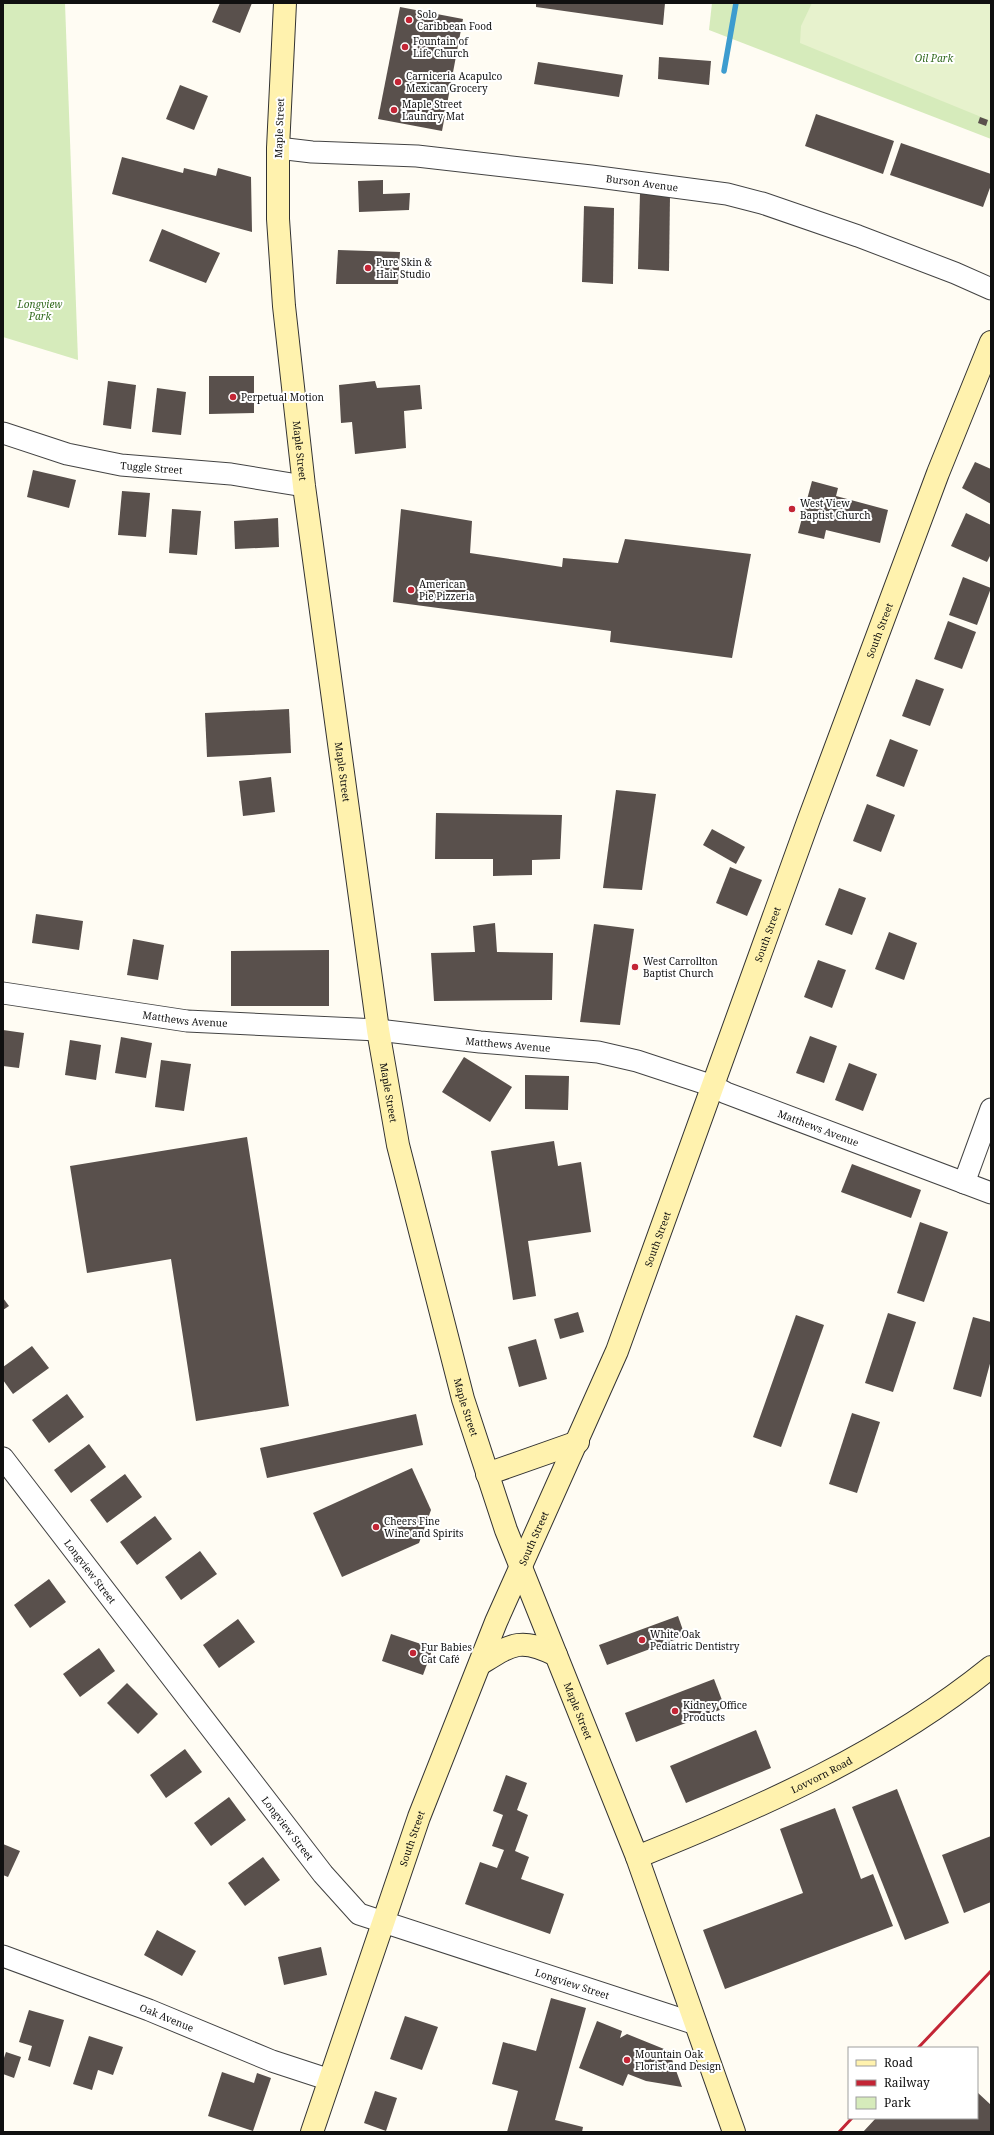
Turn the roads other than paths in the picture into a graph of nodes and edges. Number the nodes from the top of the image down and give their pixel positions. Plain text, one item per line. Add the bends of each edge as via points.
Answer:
1 (285, 3) edge
2 (278, 148) junction
3 (991, 288) edge
4 (991, 342) edge
5 (3, 434) edge
6 (304, 486) junction
7 (3, 993) edge
8 (378, 1030) junction
9 (713, 1086) junction
10 (991, 1109) edge
11 (964, 1183) junction
12 (991, 1193) edge
13 (578, 1442) junction
14 (3, 1458) edge
15 (487, 1474) junction
16 (520, 1565) junction
17 (556, 1655) junction
18 (480, 1664) junction
19 (991, 1667) edge
20 (637, 1857) junction
21 (384, 1922) junction
22 (3, 1956) edge
23 (696, 2024) junction
24 (330, 2080) junction
25 (312, 2132) edge
26 (734, 2132) edge

1 - 2 main road, Maple Street
2 - 3 street, Burson Avenue via 312,152 417,156 727,194 821,223
2 - 6 main road, Maple Street via 278,219 284,306
4 - 9 main road, South Street via 938,473
5 - 6 street, Tuggle Street via 67,454 121,465 231,474
6 - 8 main road, Maple Street
7 - 8 street, Matthews Avenue via 187,1021
8 - 9 street, Matthews Avenue via 598,1052 637,1061
8 - 15 main road, Maple Street via 398,1145 424,1251
9 - 11 street, Matthews Avenue
9 - 13 main road, South Street via 617,1351
10 - 11 street
11 - 12 street, Matthews Avenue
13 - 15 main road
13 - 16 main road, South Street
14 - 21 street, Longview Street via 323,1874 359,1914
15 - 16 main road, Maple Street
16 - 17 main road, Maple Street
16 - 18 main road, South Street
17 - 18 main road via 537,1647 517,1644
17 - 20 main road, Maple Street
18 - 21 main road, South Street via 419,1817
19 - 20 main road, Lovvorn Road via 904,1729 836,1769 726,1822
20 - 23 main road, Maple Street
21 - 23 street, Longview Street
21 - 24 main road, South Street
22 - 24 street, Oak Avenue
23 - 26 main road, Maple Street
24 - 25 main road, South Street

